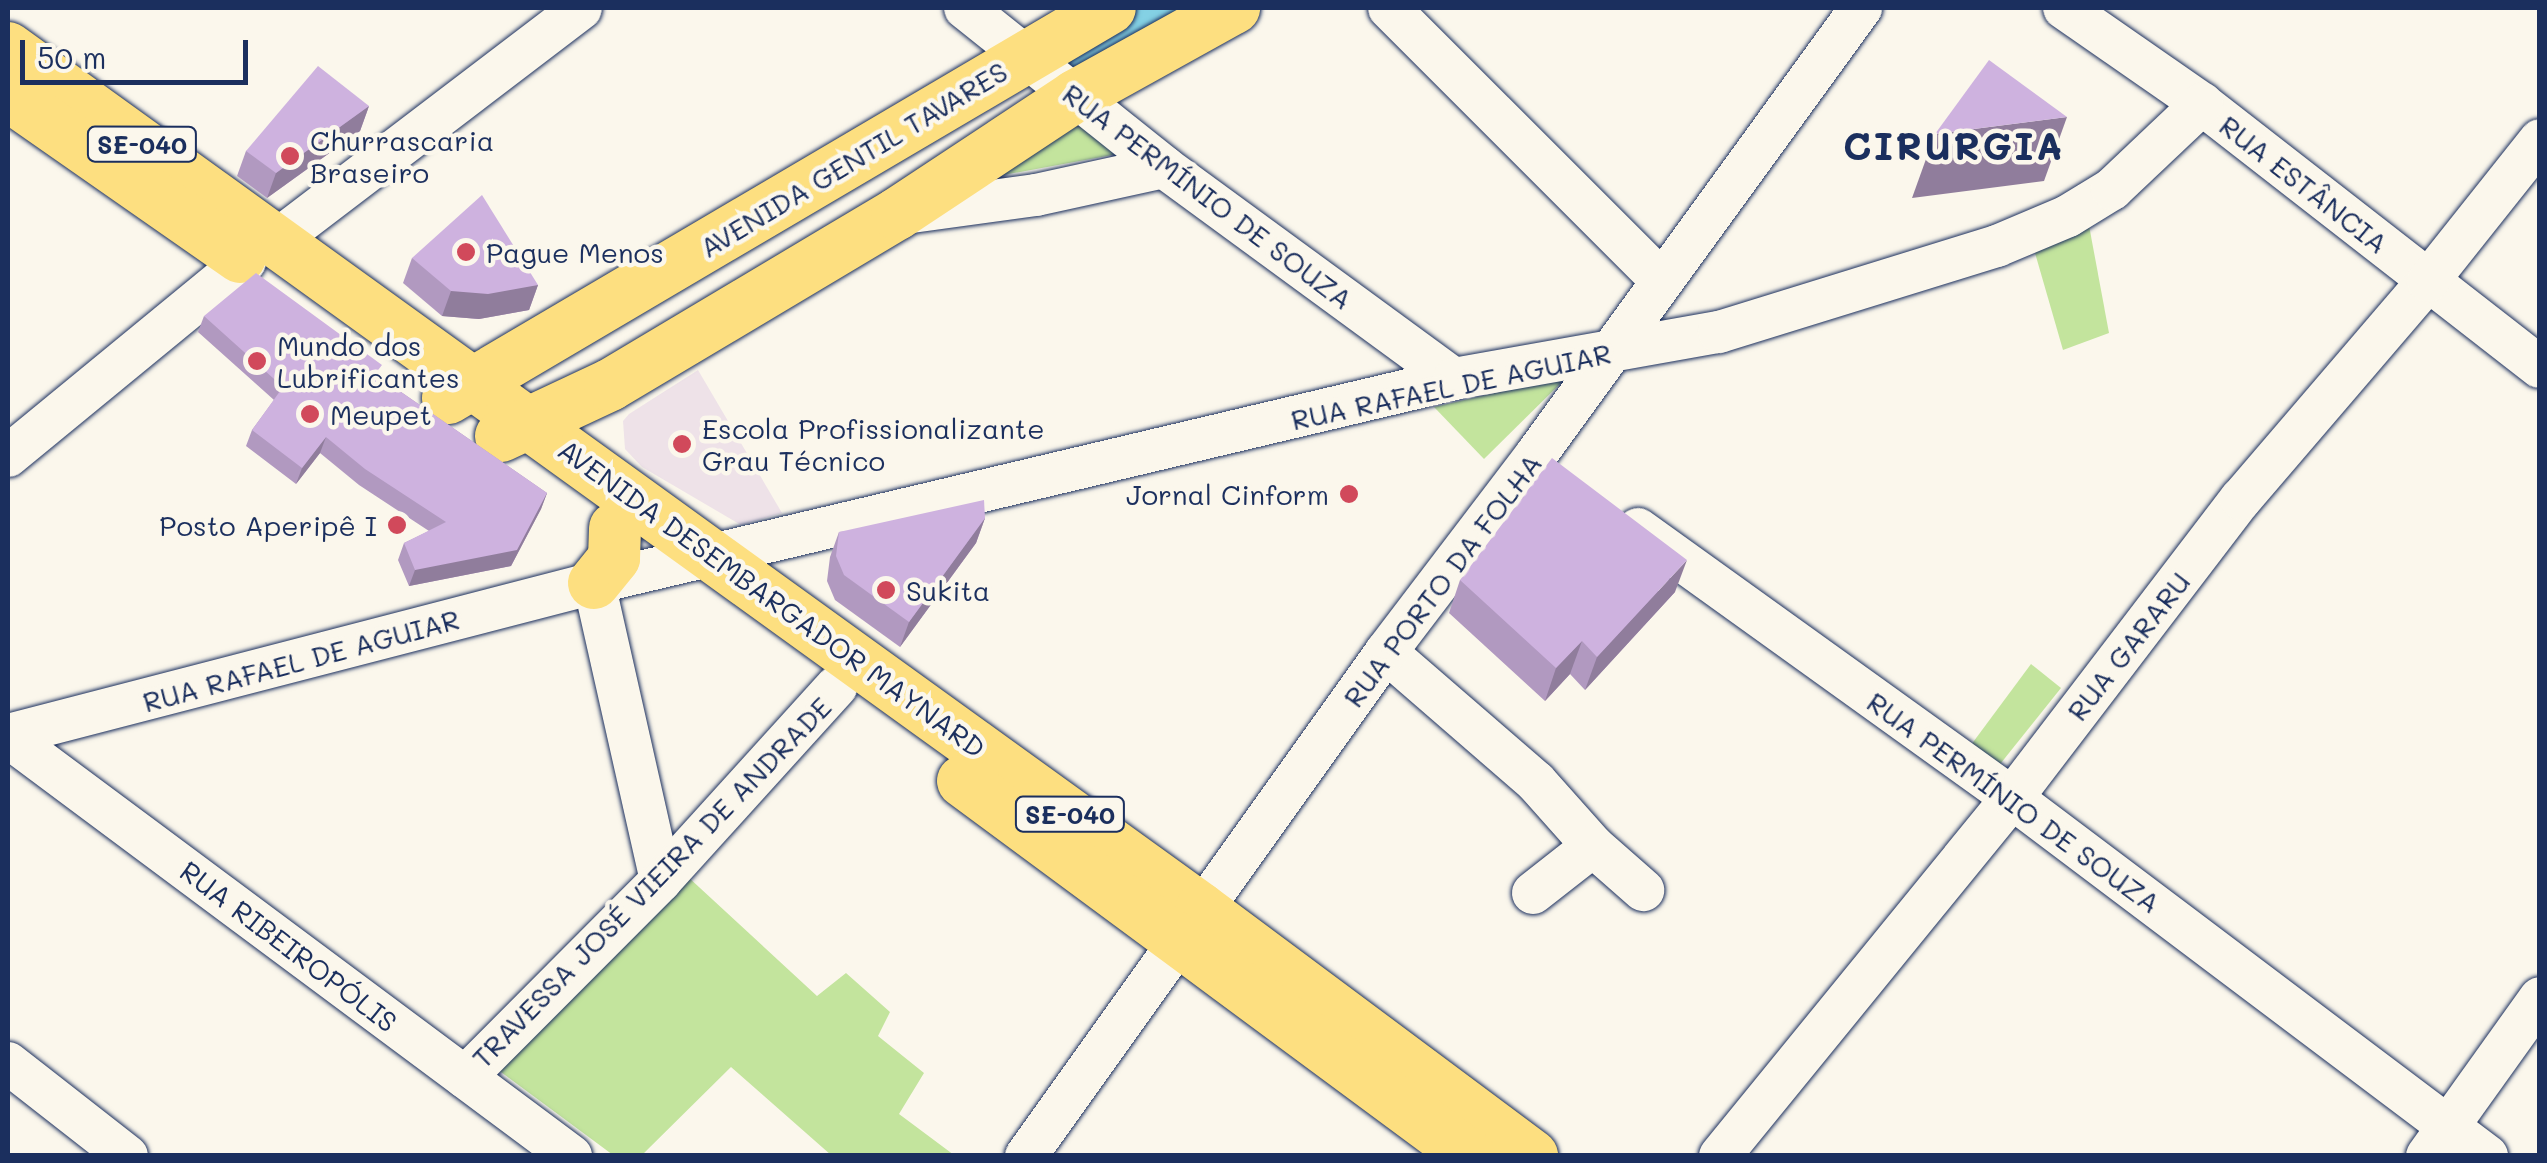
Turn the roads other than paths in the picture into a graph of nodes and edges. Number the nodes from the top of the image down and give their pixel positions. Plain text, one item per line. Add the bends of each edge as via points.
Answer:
1 (580, 8) edge
2 (965, 8) edge
3 (1110, 8) edge
4 (1234, 8) edge
5 (1390, 8) edge
6 (1861, 8) edge
7 (2064, 8) edge
8 (8, 48) edge
9 (1026, 59) junction
10 (1072, 93) junction
11 (8, 95) edge
12 (2202, 104) junction
13 (2540, 140) edge
14 (1164, 167) junction
15 (897, 214) junction
16 (261, 250) junction
17 (1660, 278) junction
18 (2428, 281) junction
19 (1608, 353) junction
20 (2540, 366) edge
21 (1454, 379) junction
22 (610, 386) junction
23 (456, 392) junction
24 (513, 430) junction
25 (8, 456) edge
26 (1568, 478) junction
27 (604, 479) junction
28 (615, 528) junction
29 (690, 562) junction
30 (594, 583) junction
31 (1386, 652) junction
32 (836, 686) junction
33 (8, 736) edge
34 (2012, 798) junction
35 (1593, 846) junction
36 (661, 880) junction
37 (1643, 890) dead end
38 (1533, 893) dead end
39 (1189, 924) junction
40 (2540, 998) edge
41 (8, 1064) edge
42 (466, 1077) junction
43 (2438, 1142) edge
44 (127, 1156) edge
45 (571, 1156) edge
46 (1026, 1156) edge
47 (1470, 1156) edge
48 (1532, 1156) edge
49 (1720, 1156) edge
50 (2487, 1156) edge

1 - 16 street
2 - 9 street, RUA PERMÍNIO DE SOUZA
3 - 9 main road, AVENIDA GENTIL TAVARES
4 - 10 main road
5 - 17 street
6 - 17 street, RUA PORTO DA FOLHA
7 - 12 street, RUA ESTÂNCIA
8 - 16 main road, AVENIDA DESEMBARGADOR MAYNARD / SE-040
9 - 10 street, RUA PERMÍNIO DE SOUZA
9 - 23 main road, AVENIDA GENTIL TAVARES
10 - 14 street, RUA PERMÍNIO DE SOUZA
10 - 15 main road
11 - 16 main road, AVENIDA DESEMBARGADOR MAYNARD / SE-040
12 - 18 street, RUA ESTÂNCIA
12 - 19 street, RUA RAFAEL DE AGUIAR via 2112,189 2014,239 1719,332
13 - 18 street, RUA GARARU
14 - 15 street via 1036,196
14 - 21 street, RUA PERMÍNIO DE SOUZA
15 - 22 main road
16 - 23 main road, AVENIDA DESEMBARGADOR MAYNARD / SE-040
16 - 25 street
17 - 19 street, RUA PORTO DA FOLHA
18 - 20 street, RUA ESTÂNCIA
18 - 34 street, RUA GARARU via 2241,499
19 - 21 street, RUA RAFAEL DE AGUIAR
19 - 26 street, RUA PORTO DA FOLHA
21 - 29 street, RUA RAFAEL DE AGUIAR
22 - 24 main road
22 - 27 main road via 599,433
23 - 24 main road, AVENIDA DESEMBARGADOR MAYNARD / SE-040
24 - 27 main road, AVENIDA DESEMBARGADOR MAYNARD / SE-040
24 - 28 main road, AVENIDA DESEMBARGADOR MAYNARD / SE-040
26 - 31 street, RUA PORTO DA FOLHA
26 - 34 street, RUA PERMÍNIO DE SOUZA
27 - 29 main road, AVENIDA DESEMBARGADOR MAYNARD / SE-040
28 - 29 main road, AVENIDA DESEMBARGADOR MAYNARD / SE-040
28 - 30 main road via 614,558
29 - 30 street, RUA RAFAEL DE AGUIAR
29 - 32 main road, AVENIDA DESEMBARGADOR MAYNARD / SE-040
29 - 39 main road, AVENIDA DESEMBARGADOR MAYNARD / SE-040
30 - 33 street, RUA RAFAEL DE AGUIAR
30 - 36 street
31 - 35 street via 1536,782
31 - 39 street, RUA PORTO DA FOLHA
32 - 36 street, TRAVESSA JOSÉ VIEIRA DE ANDRADE
32 - 39 main road, AVENIDA DESEMBARGADOR MAYNARD / SE-040
33 - 42 street, RUA RIBEIROPÓLIS
34 - 43 street, RUA PERMÍNIO DE SOUZA
34 - 49 street, RUA GARARU
35 - 37 street
35 - 38 street
36 - 42 street, TRAVESSA JOSÉ VIEIRA DE ANDRADE
39 - 46 street, RUA PORTO DA FOLHA
39 - 47 main road, AVENIDA DESEMBARGADOR MAYNARD / SE-040
39 - 48 main road, AVENIDA DESEMBARGADOR MAYNARD / SE-040
40 - 43 street
41 - 44 street
42 - 45 street, RUA RIBEIROPÓLIS
43 - 50 street, RUA PERMÍNIO DE SOUZA

